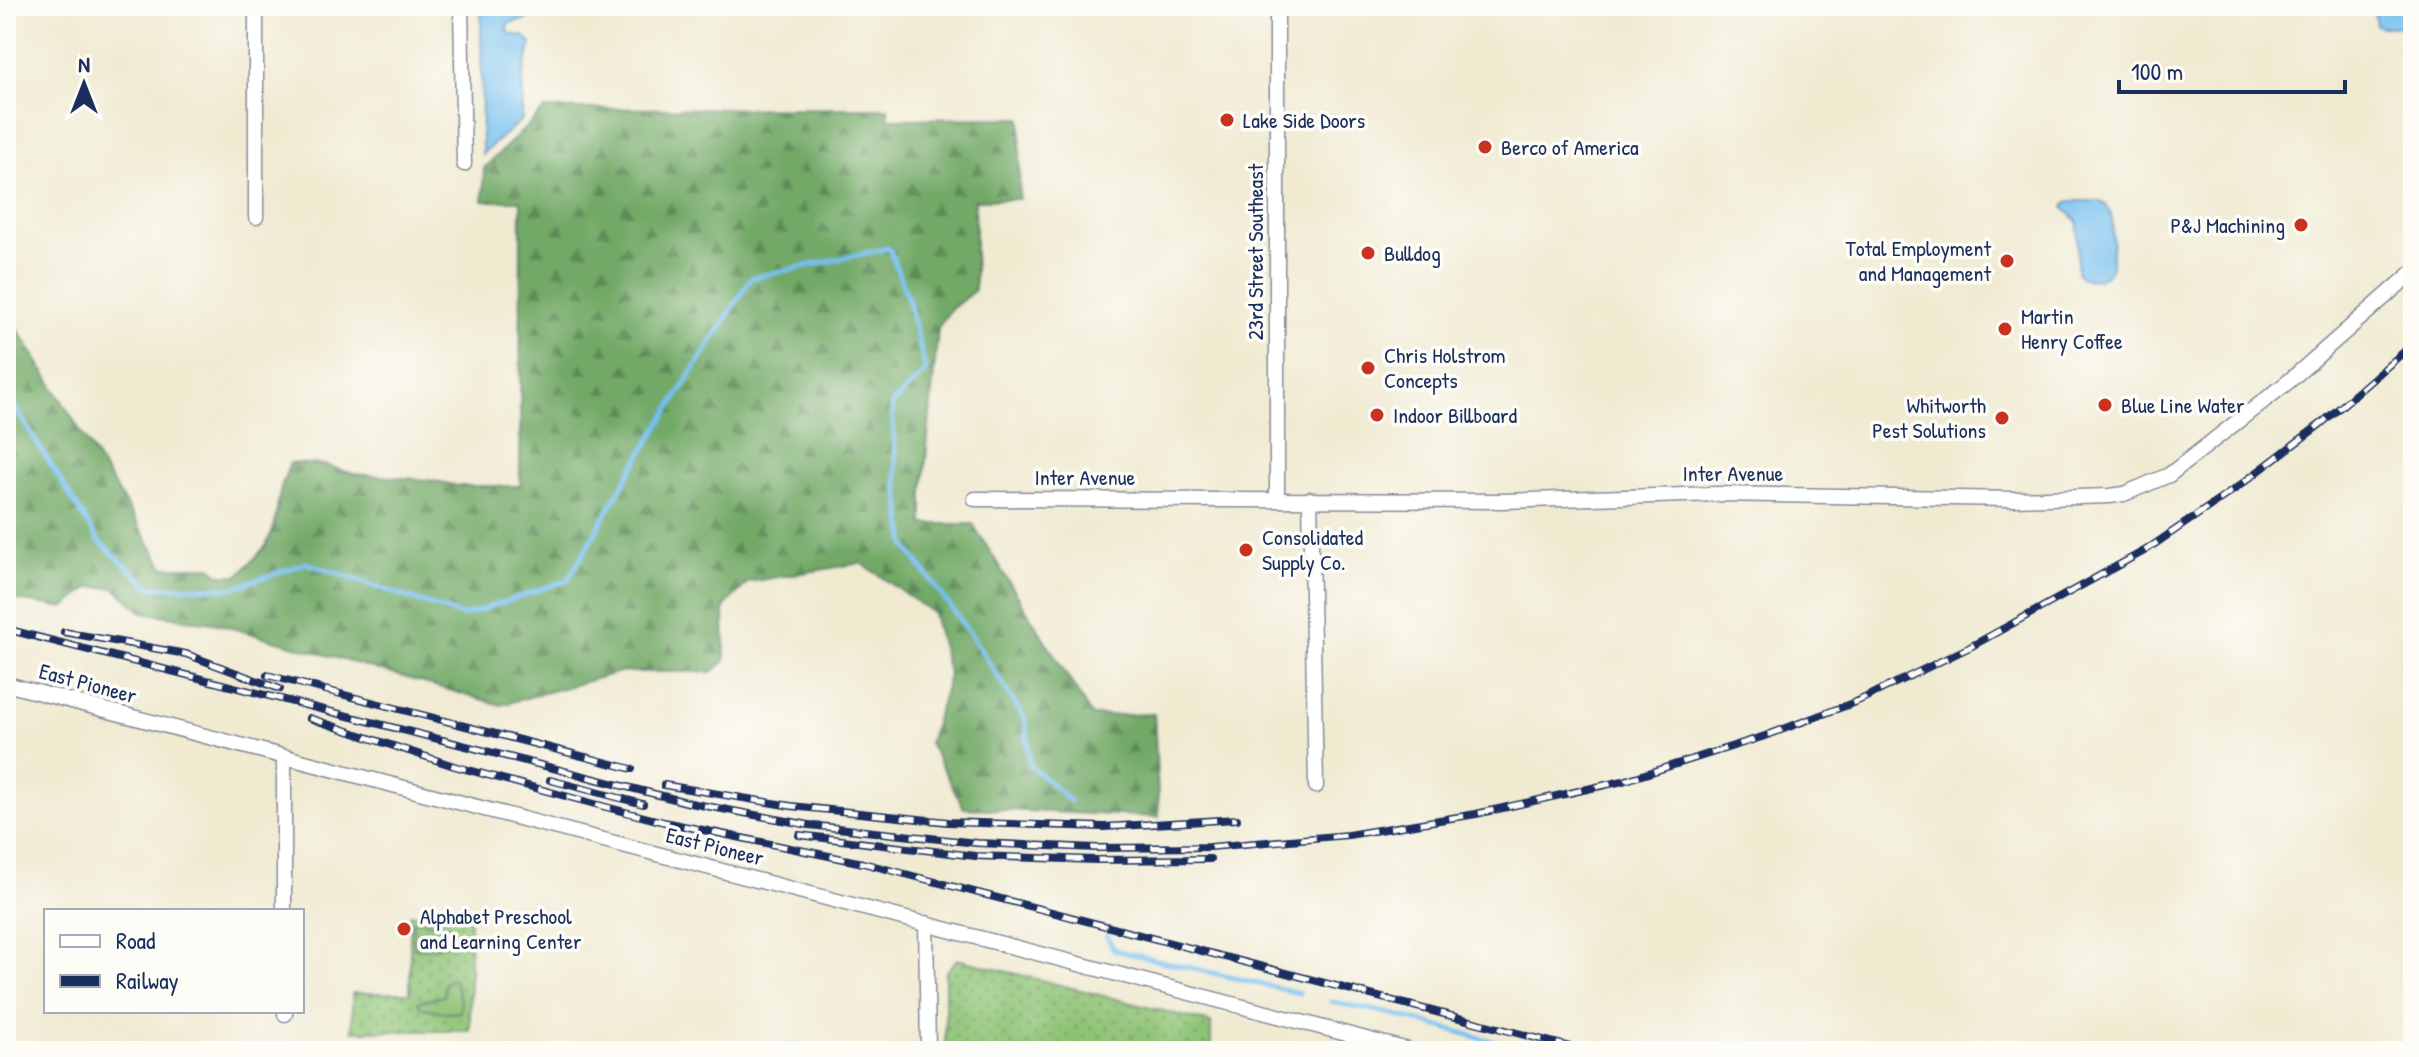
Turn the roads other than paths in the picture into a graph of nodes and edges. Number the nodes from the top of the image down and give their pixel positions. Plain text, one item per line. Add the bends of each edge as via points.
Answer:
1 (256, 6) edge
2 (461, 6) edge
3 (1277, 6) edge
4 (464, 164) dead end
5 (256, 217) dead end
6 (2413, 272) edge
7 (975, 499) dead end
8 (1277, 499) junction
9 (1310, 499) junction
10 (7, 689) edge
11 (284, 757) junction
12 (1316, 786) dead end
13 (284, 909) edge
14 (926, 923) junction
15 (928, 1051) edge
16 (1412, 1051) edge

1 - 5 street
2 - 4 street
3 - 8 street, 23rd Street Southeast
6 - 9 street, Inter Avenue via 2204,449 2169,475 2124,494 2014,499 1717,494 1503,501
7 - 8 street, Inter Avenue
8 - 9 street, Inter Avenue
9 - 12 street
10 - 11 street, East Pioneer
11 - 13 street
11 - 14 street, East Pioneer
14 - 15 street
14 - 16 street, East Pioneer

